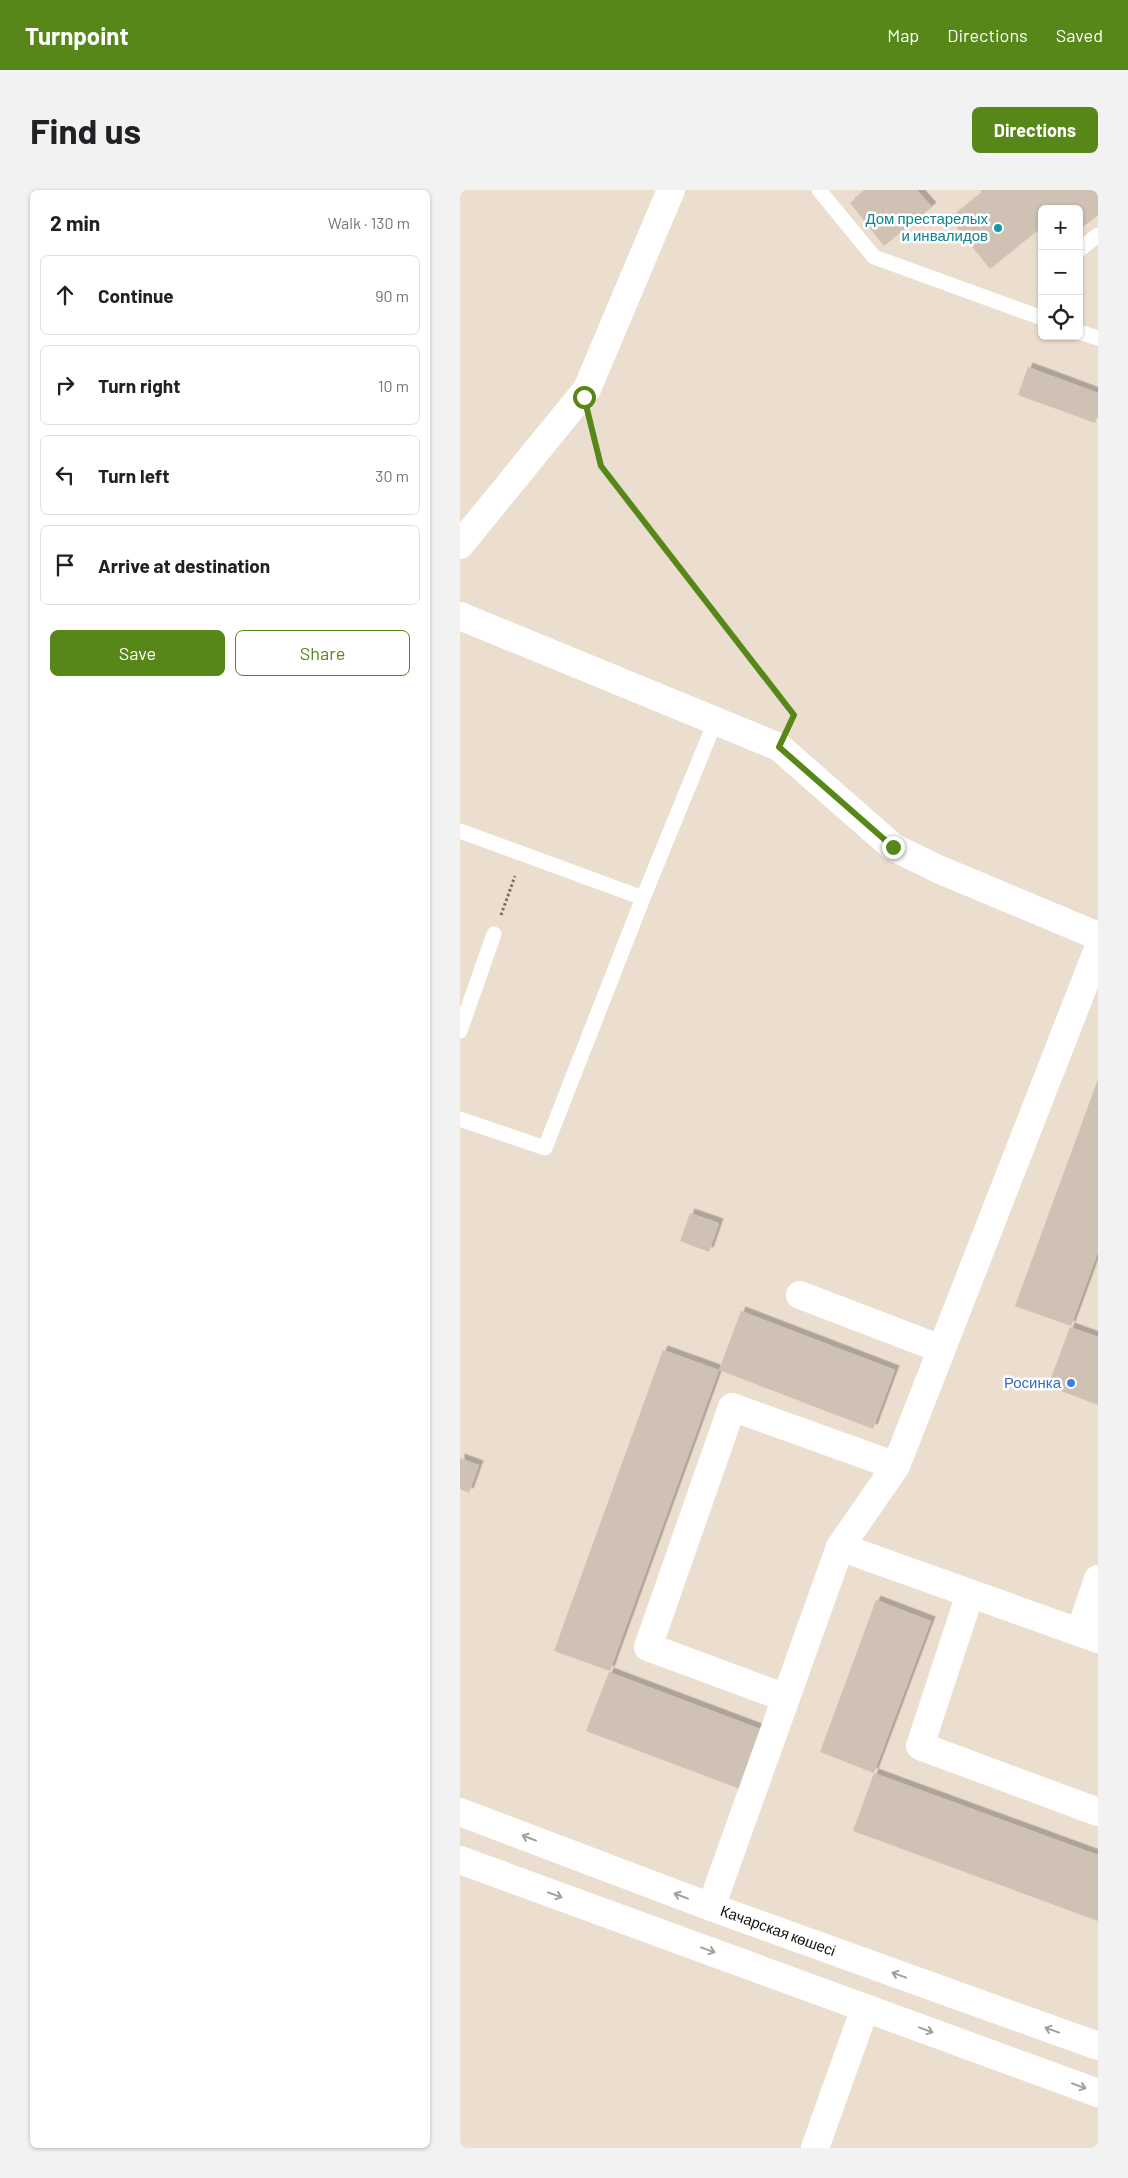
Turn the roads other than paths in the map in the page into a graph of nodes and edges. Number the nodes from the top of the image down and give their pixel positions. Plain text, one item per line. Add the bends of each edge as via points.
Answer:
1 (671, 190) edge
2 (819, 190) edge
3 (1098, 234) edge
4 (1083, 247) edge
5 (1038, 316) edge
6 (1083, 333) edge
7 (1098, 338) edge
8 (460, 545) edge
9 (460, 616) edge
10 (715, 722) junction
11 (460, 831) edge
12 (642, 898) junction
13 (494, 934) road end
14 (1098, 936) edge
15 (1098, 948) edge
16 (460, 1030) edge
17 (460, 1119) edge
18 (800, 1295) dead end
19 (941, 1349) junction
20 (896, 1466) junction
21 (840, 1547) junction
22 (1098, 1579) edge
23 (970, 1594) junction
24 (1089, 1636) edge
25 (786, 1698) junction
26 (460, 1812) edge
27 (1098, 1812) edge
28 (460, 1860) edge
29 (711, 1907) junction
30 (866, 2008) junction
31 (1098, 2046) edge
32 (1098, 2093) edge
33 (815, 2148) edge

1 - 8 street via 587,389
2 - 5 lane via 874,257
3 - 4 lane
6 - 7 lane
9 - 10 street
10 - 12 lane
10 - 14 street via 779,747 893,847
11 - 12 lane
12 - 17 lane via 546,1148
13 - 16 lane
15 - 19 street
18 - 19 street
19 - 20 street
20 - 21 street
20 - 25 street via 732,1407 648,1647
21 - 23 street
21 - 25 street
22 - 24 street
23 - 24 street
23 - 27 street via 920,1746
25 - 29 street
29 -> 26 street, Качарская көшесі
28 -> 30 street
31 -> 29 street, Качарская көшесі
30 -> 32 street
30 - 33 street

